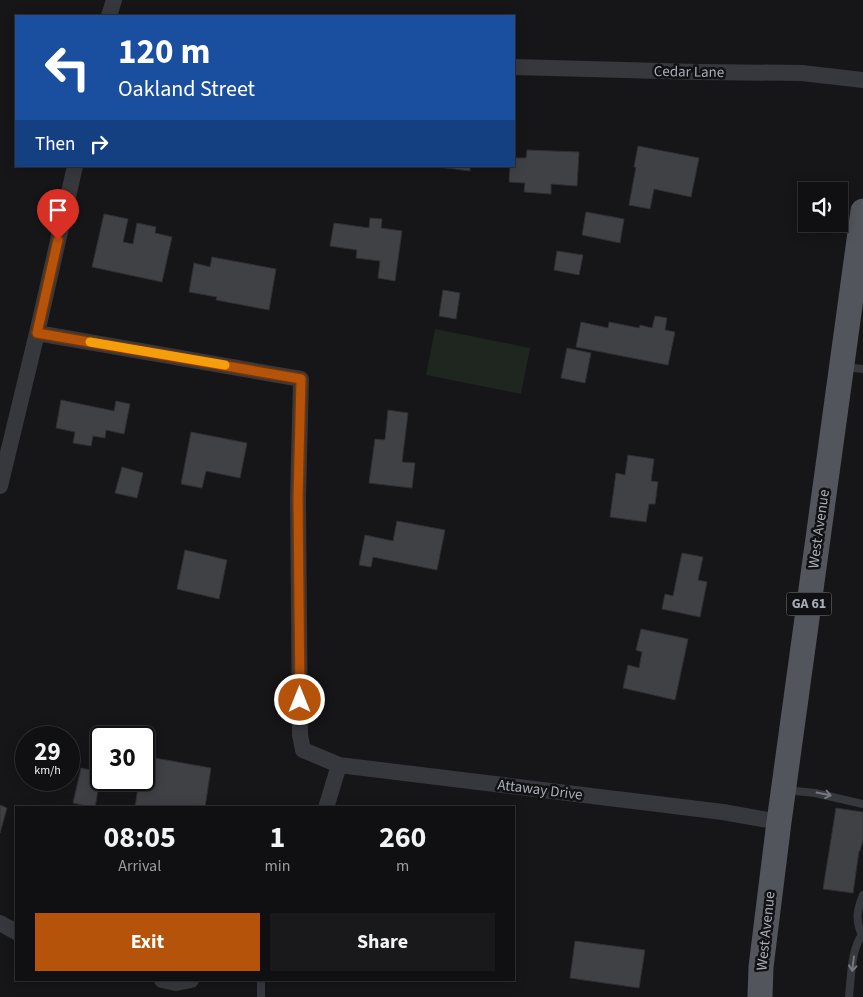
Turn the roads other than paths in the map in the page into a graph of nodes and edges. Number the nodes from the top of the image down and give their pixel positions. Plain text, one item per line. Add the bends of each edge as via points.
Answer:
1 (114, 0) edge
2 (110, 15) edge
3 (515, 67) edge
4 (863, 80) edge
5 (75, 167) edge
6 (863, 211) edge
7 (859, 277) edge
8 (37, 333) junction
9 (852, 368) edge
10 (0, 486) edge
11 (339, 765) junction
12 (783, 790) junction
13 (863, 804) edge
14 (327, 806) edge
15 (779, 822) junction
16 (863, 895) edge
17 (0, 923) edge
18 (15, 931) edge
19 (862, 934) edge
20 (167, 981) edge
21 (186, 981) edge
22 (261, 981) edge
23 (261, 997) edge
24 (760, 997) edge
25 (849, 997) edge

1 - 2 street
3 - 4 street, Cedar Lane via 802,73
5 - 8 street
6 - 7 main road, West Avenue / GA 61
7 - 9 main road, West Avenue / GA 61
8 - 10 street
8 - 11 street, Attaway Drive via 301,379 298,498 300,734 303,750
9 - 12 main road, West Avenue / GA 61
11 - 14 street
11 - 15 street, Attaway Drive via 723,812
12 -> 13 lane via 815,792
12 - 15 main road, West Avenue / GA 61
15 - 24 main road, West Avenue / GA 61
16 - 19 lane via 857,911
17 - 18 street
19 -> 25 lane via 855,950
20 - 21 street
22 - 23 lane

